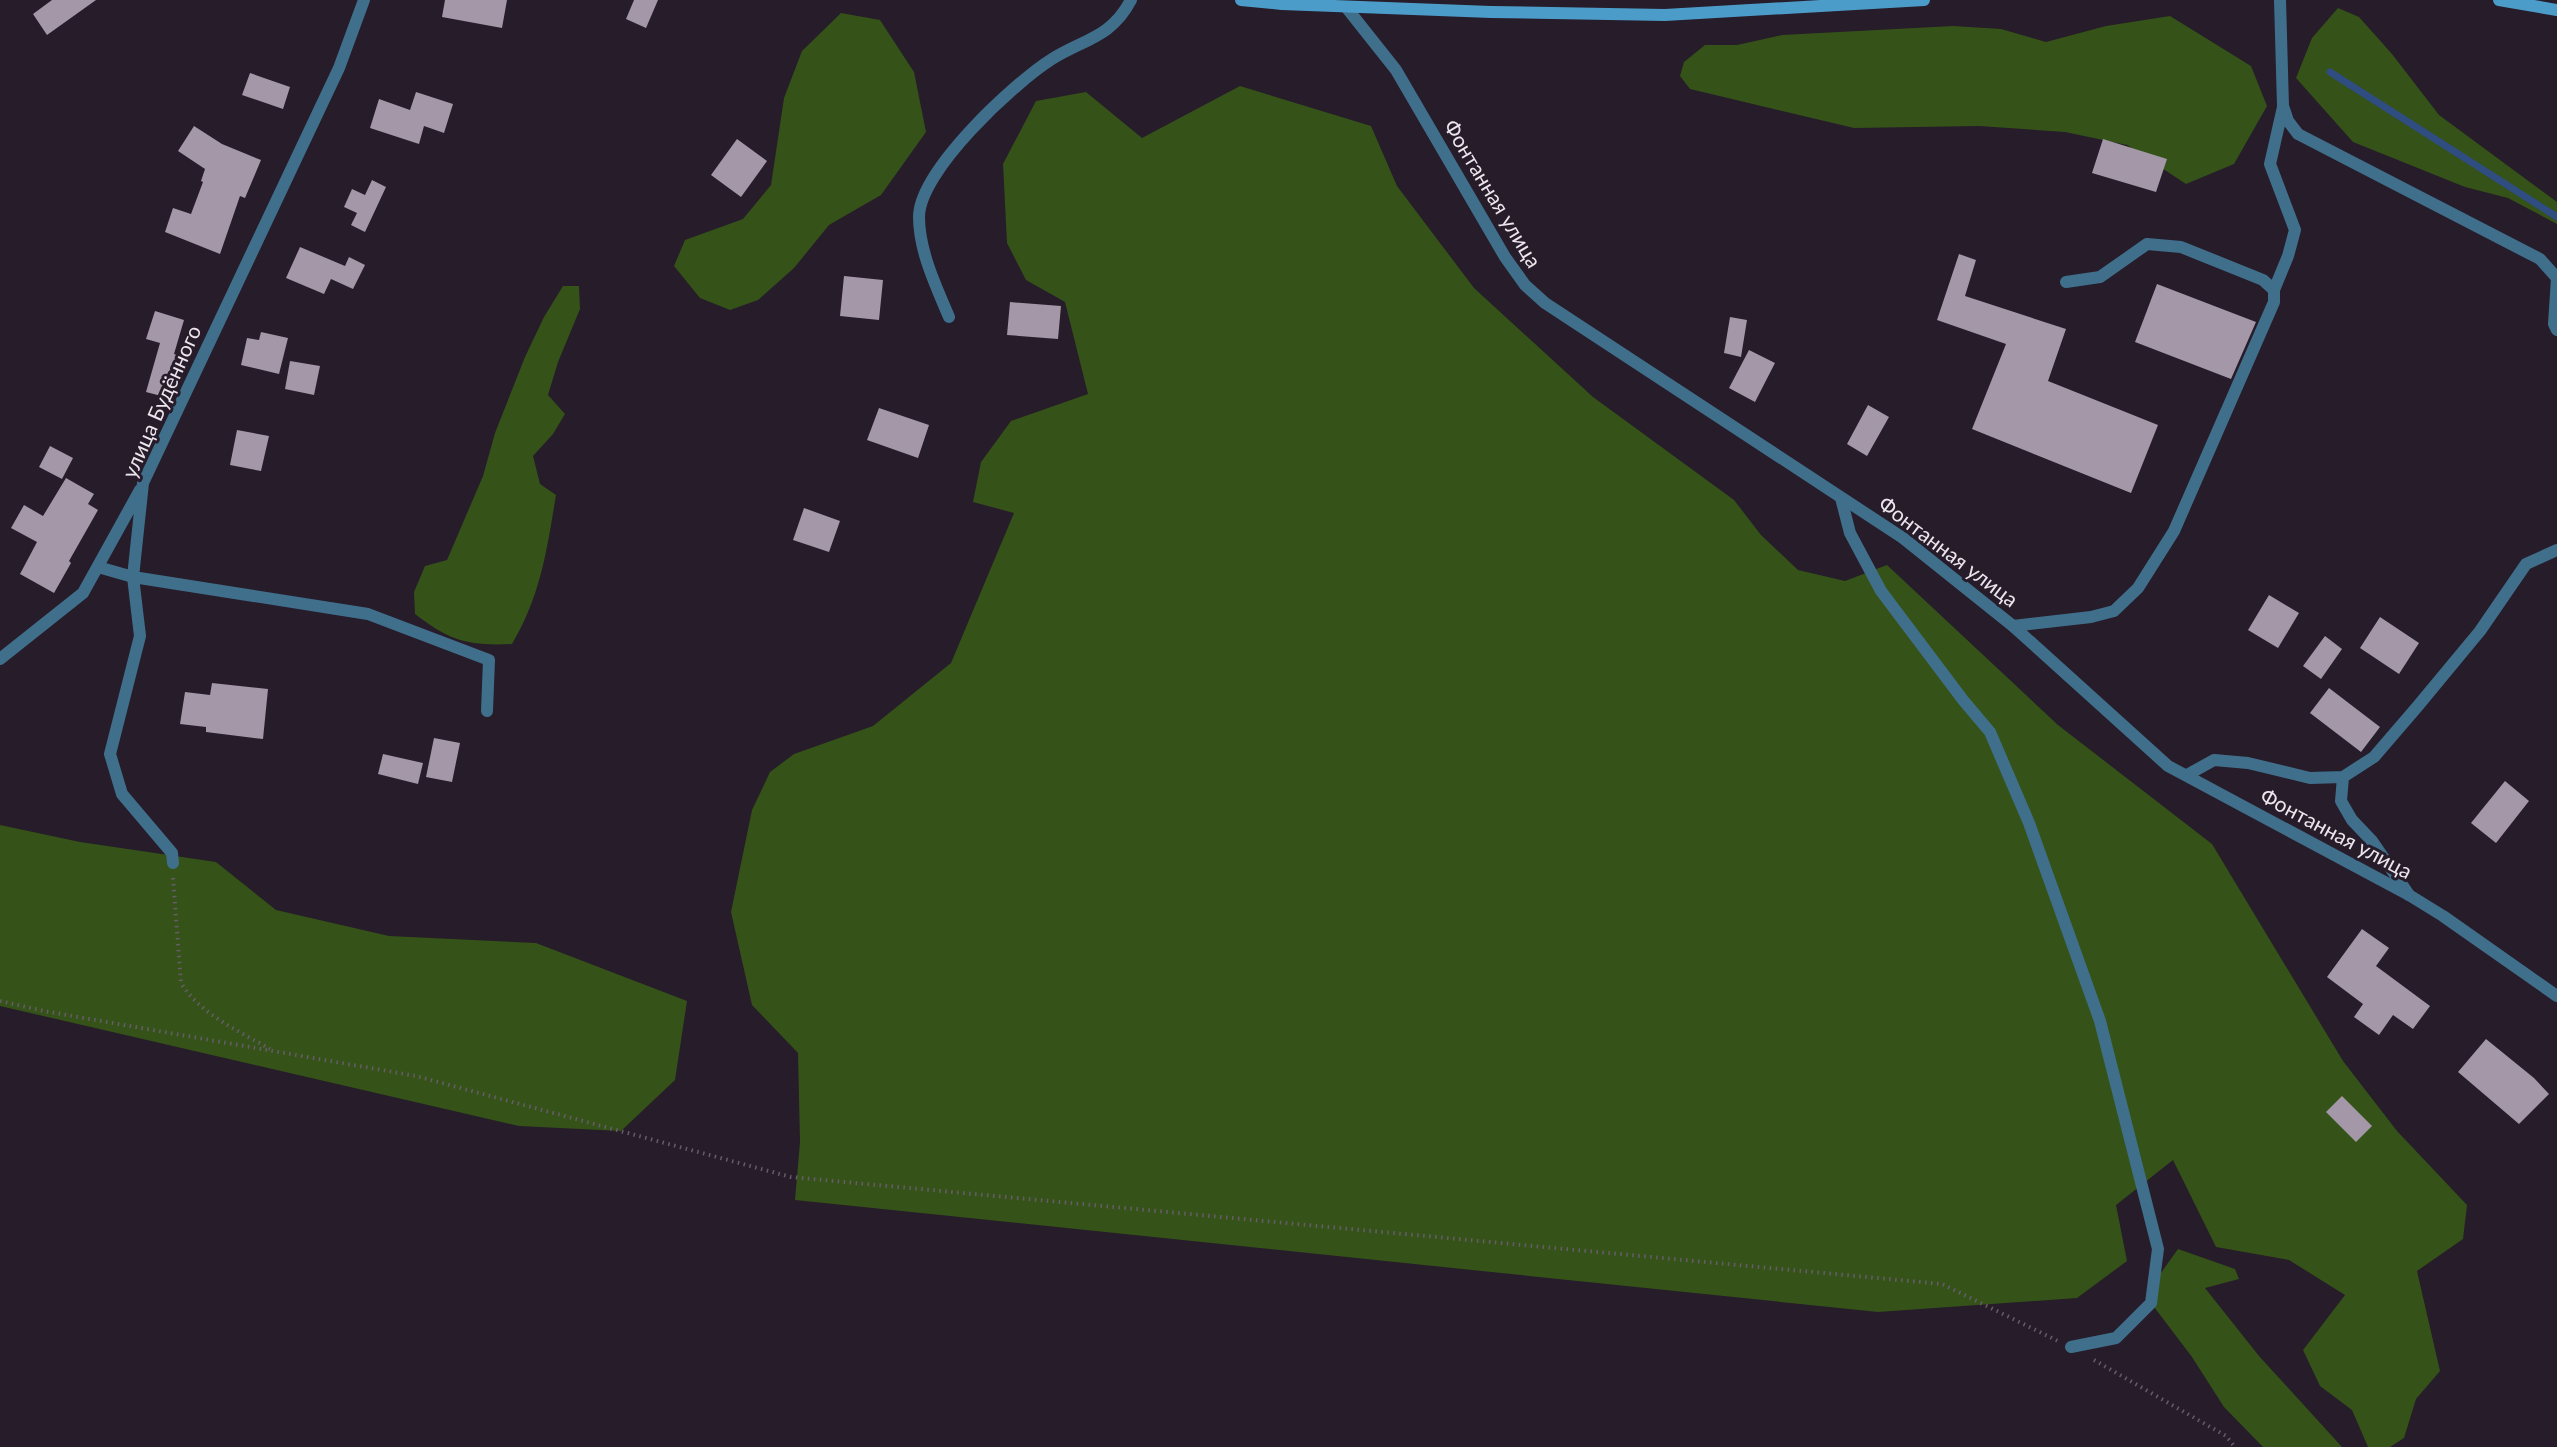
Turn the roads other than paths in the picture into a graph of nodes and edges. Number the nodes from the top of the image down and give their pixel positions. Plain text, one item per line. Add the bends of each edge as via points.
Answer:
1 (364, 0) edge
2 (1131, 0) edge
3 (1242, 0) edge
4 (1924, 0) edge
5 (2280, 0) edge
6 (2499, 0) edge
7 (1344, 4) edge
8 (2557, 10) edge
9 (2283, 106) junction
10 (2066, 282) dead end
11 (2274, 290) junction
12 (949, 317) dead end
13 (2557, 330) edge
14 (143, 483) junction
15 (1841, 498) junction
16 (2557, 550) edge
17 (98, 567) junction
18 (132, 577) junction
19 (2013, 626) junction
20 (0, 659) edge
21 (487, 711) dead end
22 (2187, 775) junction
23 (2343, 777) junction
24 (173, 863) road end
25 (2409, 895) junction
26 (2557, 996) edge
27 (2070, 1347) road end

1 - 14 street, улица Будённого via 339,68
2 - 12 street via 1102,34 1052,59 1012,91 962,140 923,193 918,216 922,242
3 - 7 street
4 - 7 street via 1665,15
5 - 9 street
6 - 8 street
7 - 15 street, Фонтанная улица via 1396,70 1525,285 1545,303
9 - 11 street via 2270,164 2295,230
9 - 13 street via 2288,122 2298,134 2540,259 2557,278
10 - 11 street via 2100,277 2147,244 2181,247 2262,280
11 - 19 street via 2274,302 2174,531 2138,588 2114,611
14 - 17 street
14 - 18 street, улица Будённого
15 - 19 street, Фонтанная улица via 1904,538
15 - 27 street via 1850,533 1881,591 1990,732 2029,823 2100,1021 2158,1249 2151,1303 2116,1338
16 - 23 street via 2526,564 2480,631 2417,707 2374,757
17 - 18 street
17 - 20 street via 83,593
18 - 21 street via 368,614 489,660
18 - 24 street, улица Будённого via 140,636 110,753 122,794 172,853
19 - 22 street, Фонтанная улица via 2168,766
22 - 23 street via 2214,760 2310,777
22 - 25 street, Фонтанная улица
23 - 25 street via 2341,801
25 - 26 street, Фонтанная улица

